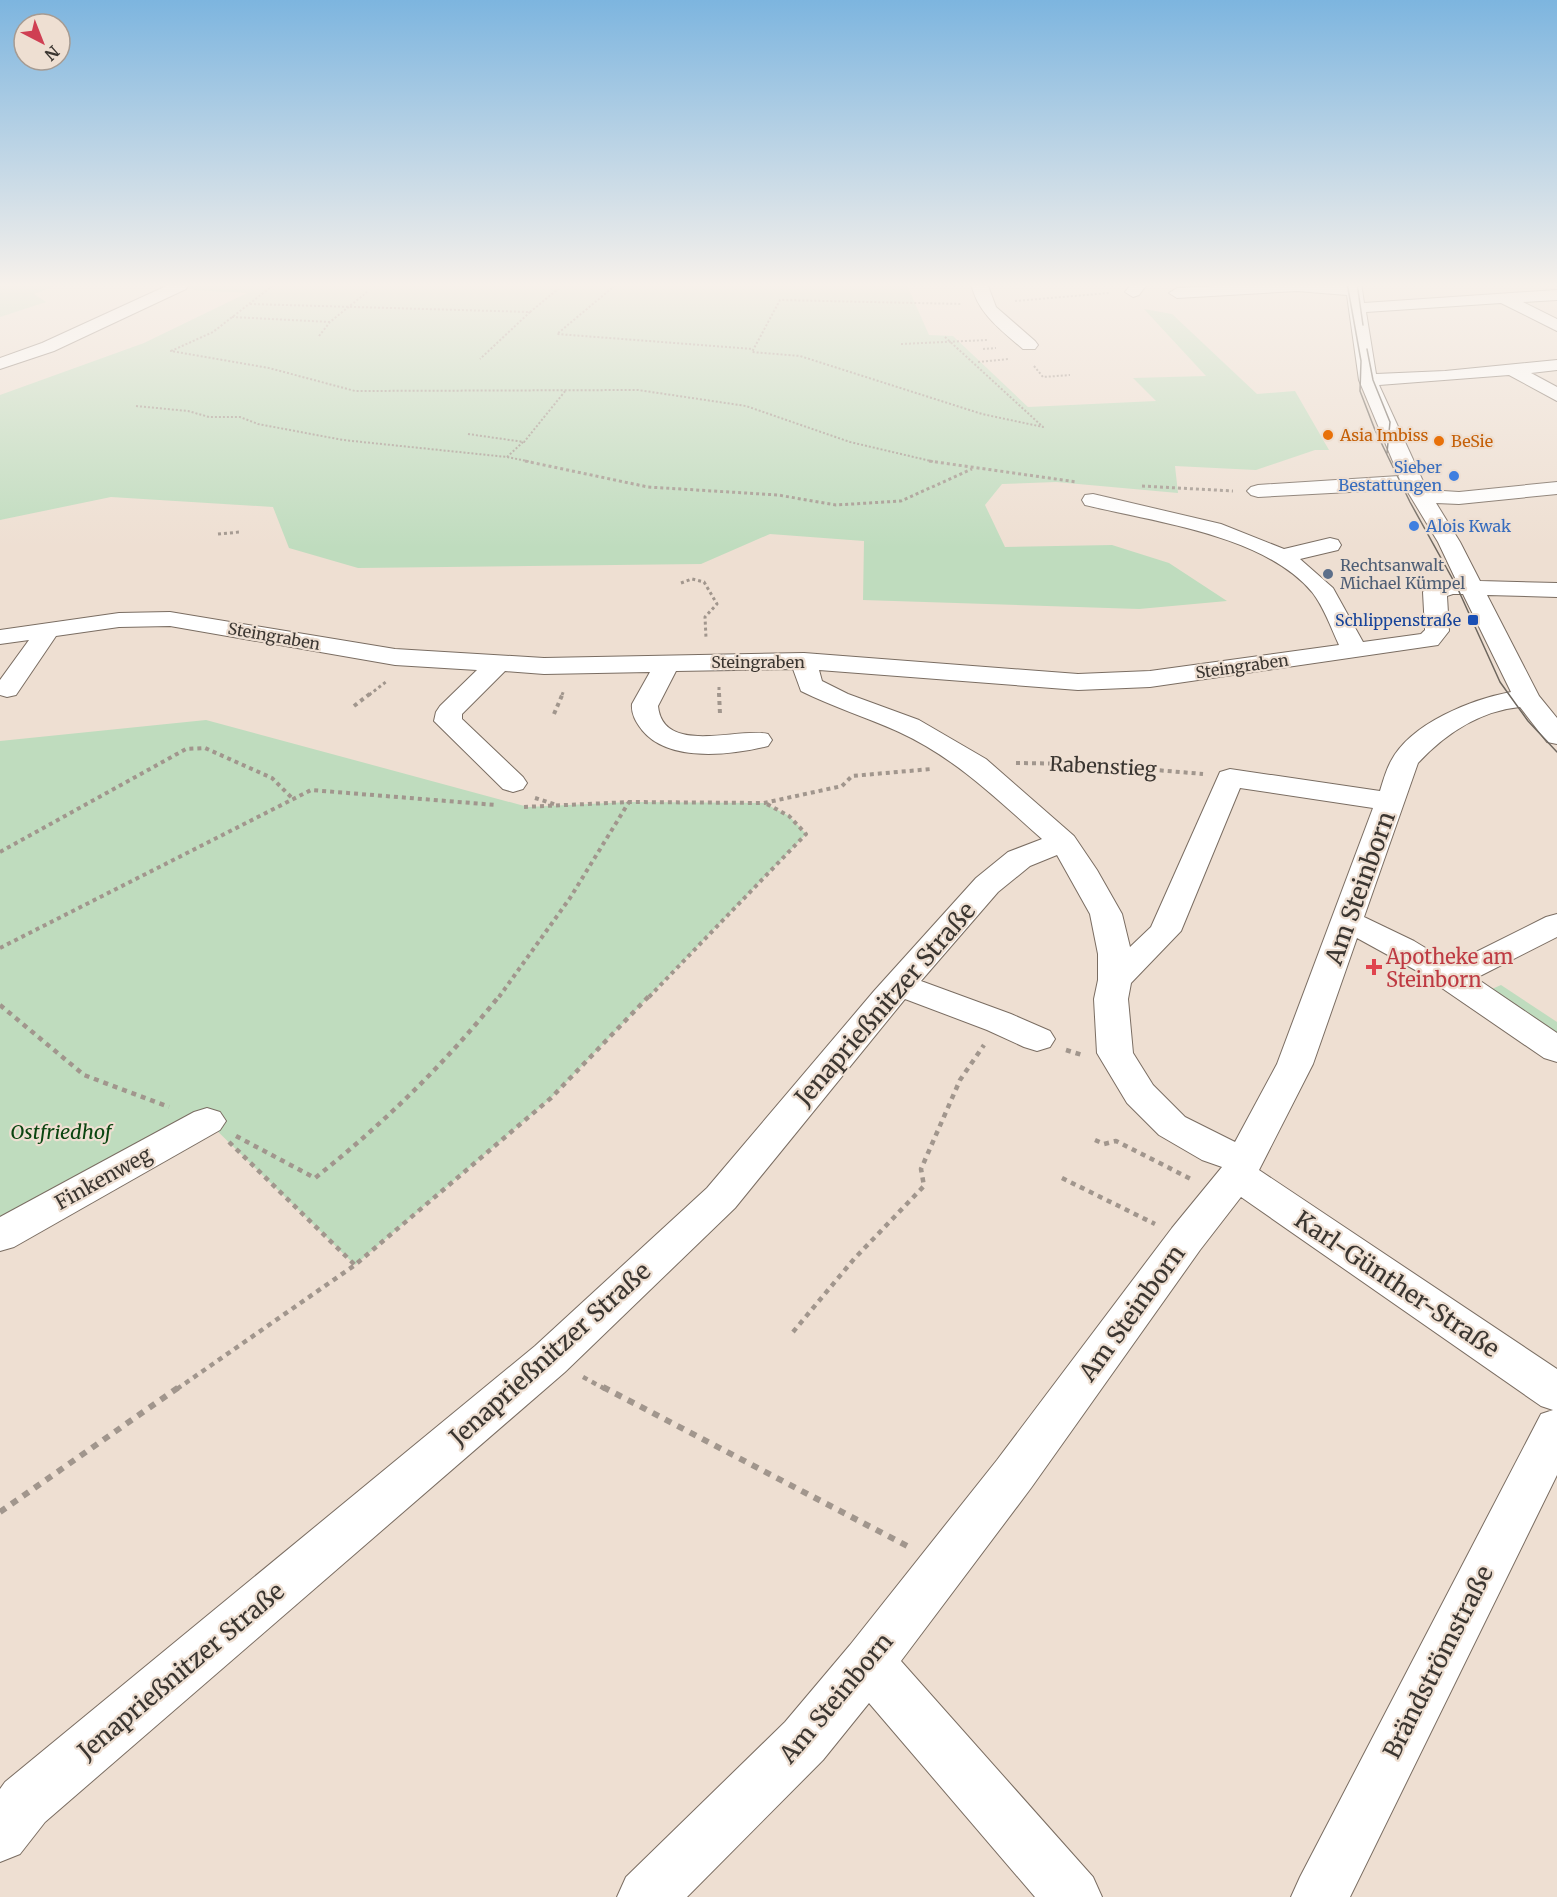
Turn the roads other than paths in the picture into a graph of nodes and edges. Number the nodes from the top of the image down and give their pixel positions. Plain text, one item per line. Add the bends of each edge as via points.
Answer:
1 (1367, 372) edge
2 (1491, 372) edge
3 (1516, 372) edge
4 (1368, 380) junction
5 (1557, 395) edge
6 (1557, 488) edge
7 (1416, 489) junction
8 (1088, 491) road end
9 (1258, 491) road end
10 (1330, 545) dead end
11 (1279, 557) junction
12 (1472, 587) junction
13 (1557, 590) edge
14 (45, 631) junction
15 (0, 638) edge
16 (1355, 651) junction
17 (804, 661) junction
18 (668, 663) junction
19 (498, 664) junction
20 (8, 689) dead end
21 (1527, 698) junction
22 (1557, 736) edge
23 (758, 740) dead end
24 (512, 798) road end
25 (1392, 802) junction
26 (1063, 842) junction
27 (1348, 922) junction
28 (1557, 924) edge
29 (1450, 978) junction
30 (1115, 980) junction
31 (899, 985) junction
32 (1037, 1039) road end
33 (1557, 1050) edge
34 (207, 1120) road end
35 (1234, 1176) junction
36 (0, 1236) edge
37 (1557, 1393) edge
38 (1557, 1428) edge
39 (868, 1663) junction
40 (0, 1834) edge
41 (646, 1897) edge
42 (1073, 1897) edge
43 (1320, 1897) edge

1 - 4 street
2 - 4 street
3 - 5 street
4 - 7 street
6 - 7 street via 1460,498
7 - 9 street
7 - 12 street
8 - 11 street via 1234,536
10 - 11 street
11 - 16 street via 1307,573 1321,587
12 - 13 street
12 - 16 street, Steingraben via 1435,592 1437,632 1430,640
12 - 21 street
14 - 15 street, Steingraben
14 - 19 street, Steingraben via 119,620 170,619 395,657
14 - 20 street
16 - 17 street, Steingraben via 1150,679 1078,682
17 - 18 street, Steingraben
17 - 26 street via 810,685 909,726 976,765
18 - 19 street, Steingraben
18 - 23 street via 644,705 652,726 689,746
19 - 24 street via 449,712 448,721
21 - 22 street
21 - 25 street, Am Steinborn via 1489,705 1433,733 1406,761
25 - 27 street, Am Steinborn
25 - 30 street via 1230,778 1165,931
26 - 30 street via 1106,914 1115,954
26 - 31 street, Jenaprießnitzer Straße via 1019,859 987,885
27 - 29 street
27 - 35 street, Am Steinborn via 1295,1064
28 - 29 street
29 - 33 street
30 - 35 street, Karl-Günther-Straße via 1111,999 1115,1053 1140,1095 1172,1126 1216,1150
31 - 32 street
31 - 40 street, Jenaprießnitzer Straße via 721,1198 550,1359 25,1802
34 - 36 street, Finkenweg
35 - 37 street, Karl-Günther-Straße
35 - 39 street, Am Steinborn via 1014,1474
38 - 43 street, Brändströmstraße
39 - 41 street, Am Steinborn via 804,1741
39 - 42 street

